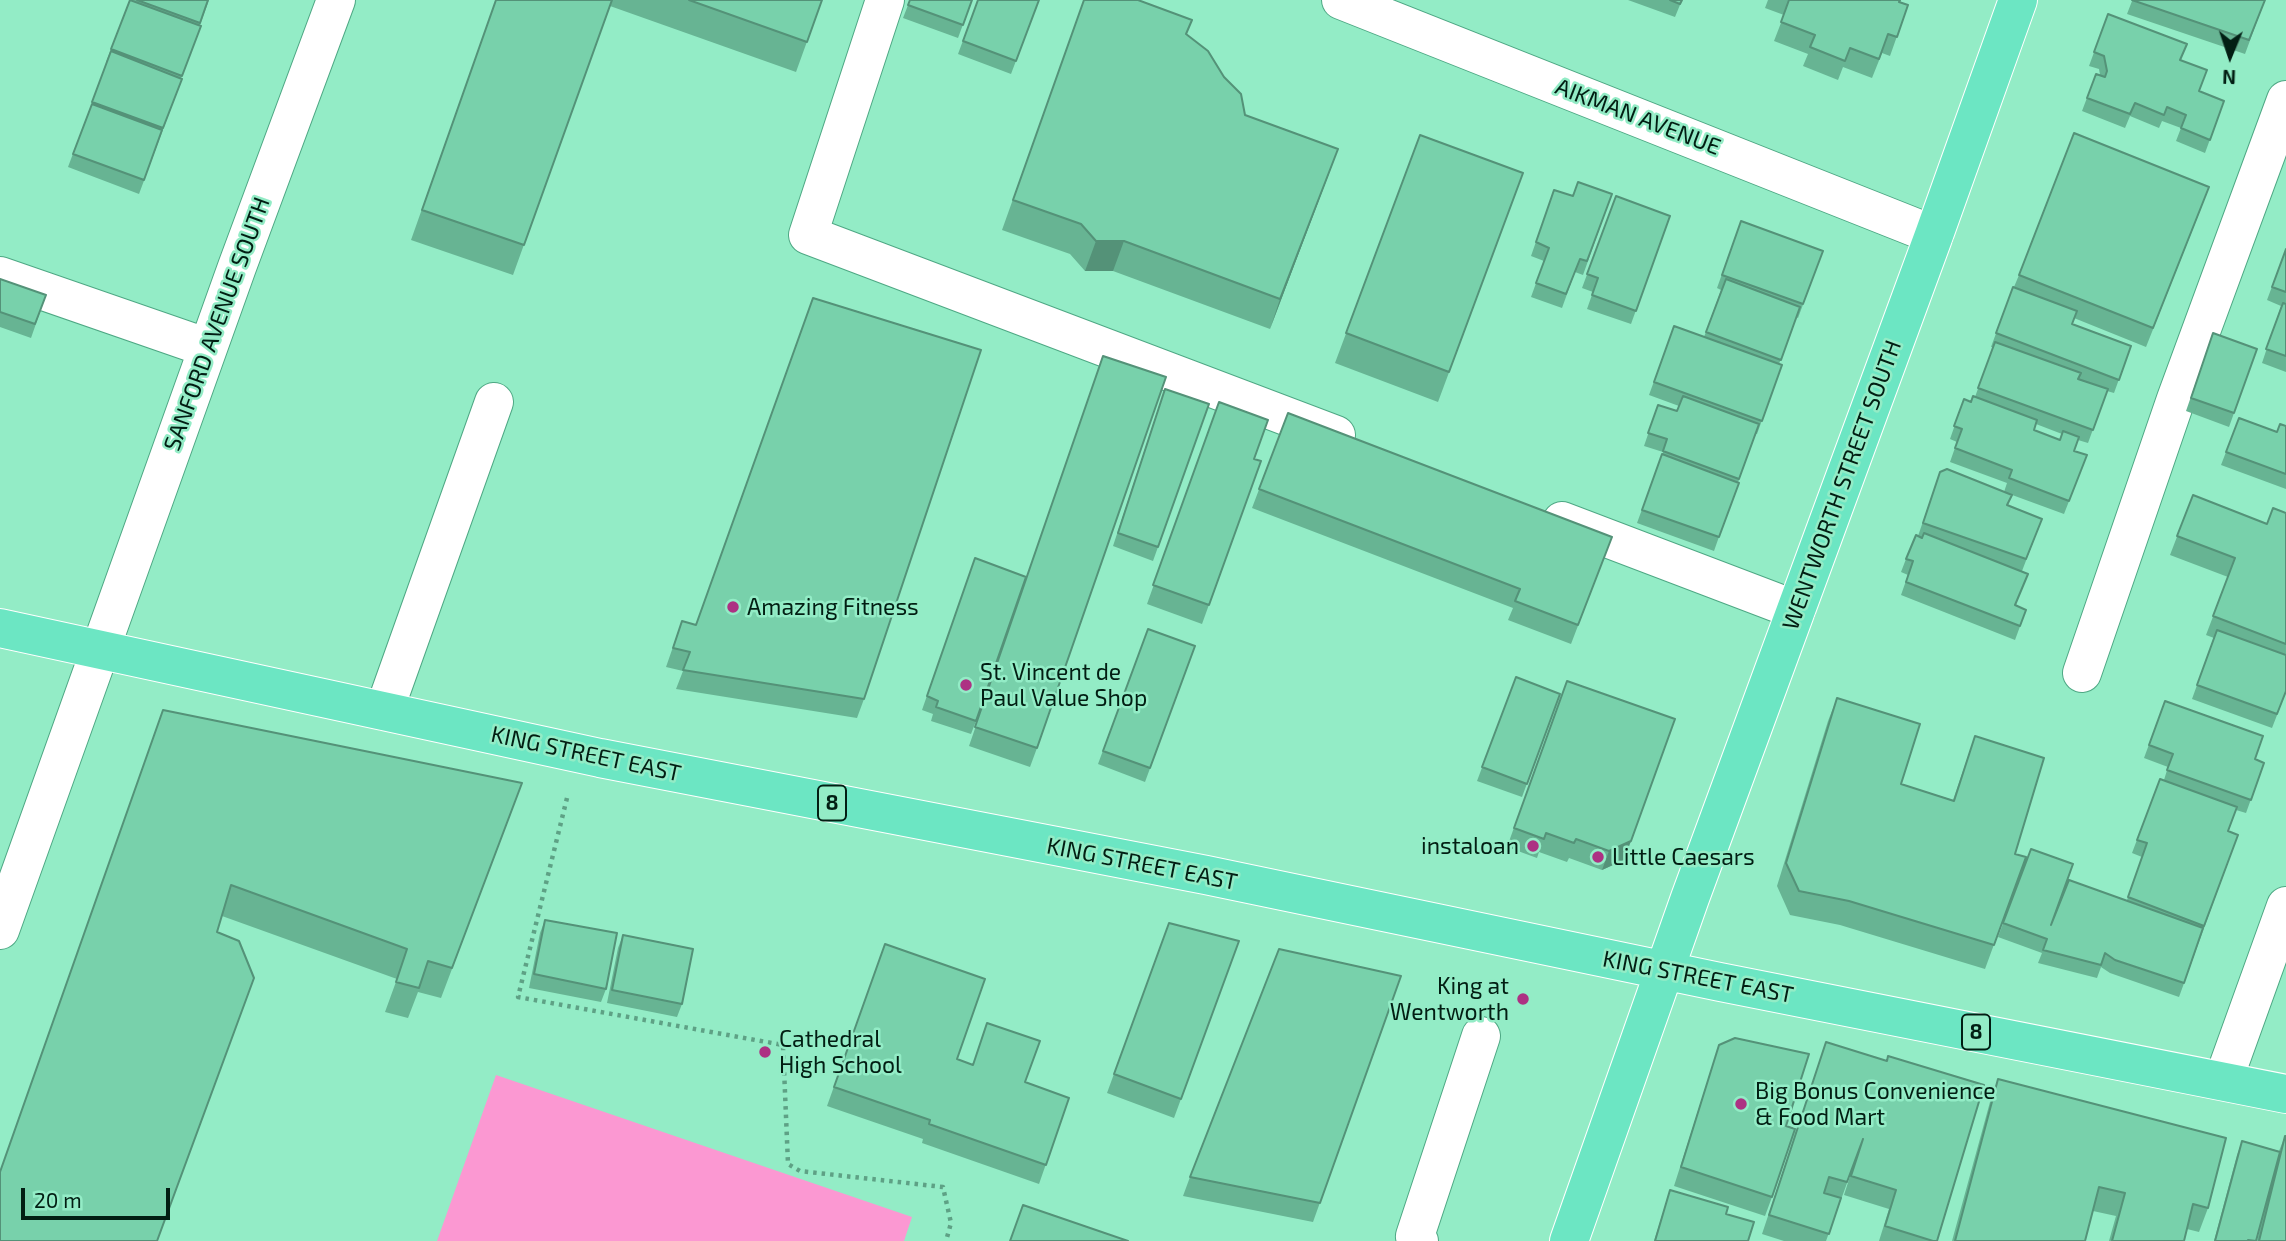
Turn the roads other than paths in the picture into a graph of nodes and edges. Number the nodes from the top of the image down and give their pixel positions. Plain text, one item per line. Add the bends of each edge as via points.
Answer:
1 (336, 0) edge
2 (885, 0) edge
3 (1341, 0) edge
4 (2018, 0) edge
5 (2286, 100) edge
6 (1934, 235) junction
7 (0, 276) edge
8 (208, 348) junction
9 (495, 402) dead end
10 (1367, 447) edge
11 (1536, 511) edge
12 (1796, 610) junction
13 (0, 628) edge
14 (99, 649) junction
15 (2082, 673) dead end
16 (384, 711) junction
17 (2286, 905) edge
18 (0, 930) edge
19 (1666, 970) junction
20 (1481, 1036) dead end
21 (2223, 1081) junction
22 (2286, 1094) edge
23 (1419, 1241) edge
24 (1569, 1241) edge

1 - 8 street, SANFORD AVENUE SOUTH
2 - 10 street via 808,235
3 - 6 street, AIKMAN AVENUE
4 - 6 main road, WENTWORTH STREET SOUTH
5 - 15 street via 2176,398
6 - 12 main road, WENTWORTH STREET SOUTH
7 - 8 street
8 - 14 street, SANFORD AVENUE SOUTH
9 - 16 street
11 - 12 street
12 - 19 main road, WENTWORTH STREET SOUTH
13 - 14 main road, KING STREET EAST / 8
14 - 16 main road, KING STREET EAST / 8
14 - 18 street, SANFORD AVENUE SOUTH
16 - 19 main road, KING STREET EAST / 8
17 - 21 street
19 - 21 main road, KING STREET EAST / 8
19 - 24 main road, WENTWORTH STREET SOUTH
20 - 23 street via 1415,1236
21 - 22 main road, KING STREET EAST / 8

